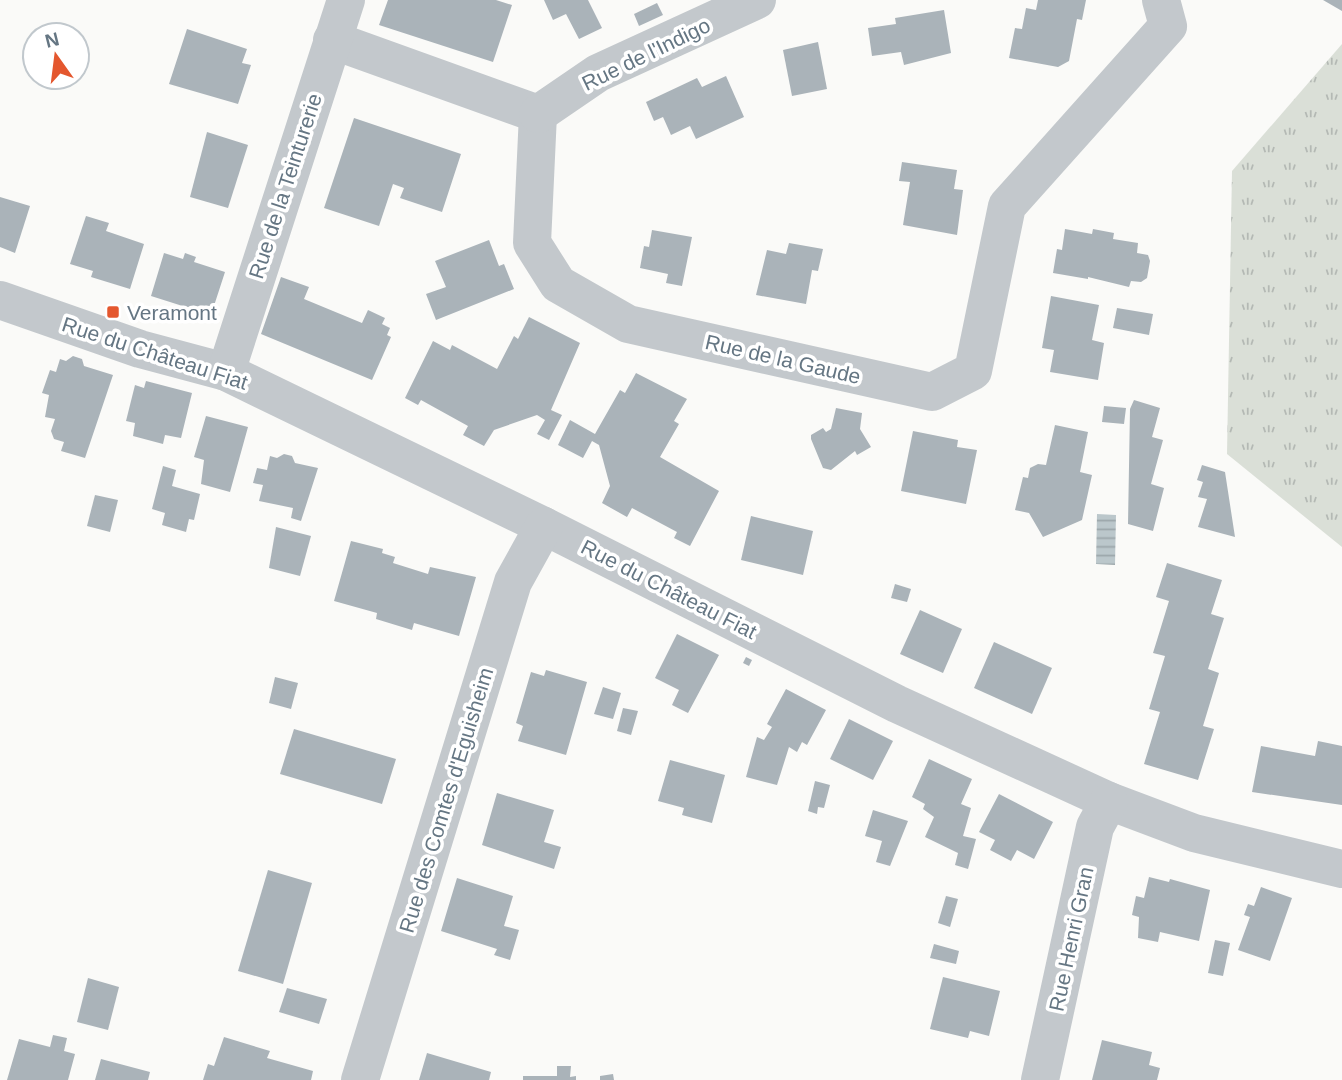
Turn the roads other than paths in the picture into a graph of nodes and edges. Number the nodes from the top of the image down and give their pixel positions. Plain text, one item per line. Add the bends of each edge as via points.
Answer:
1 (346, 0) edge
2 (757, 0) edge
3 (1161, 0) edge
4 (332, 40) junction
5 (538, 114) junction
6 (0, 300) edge
7 (226, 372) junction
8 (544, 526) junction
9 (1109, 801) junction
10 (1342, 869) edge
11 (360, 1080) edge
12 (1040, 1080) edge

1 - 4 street, Rue de la Teinturerie
2 - 5 street, Rue de l'Indigo via 598,73
3 - 5 street, Rue de la Gaude via 1168,26 1007,206 972,372 932,392 628,324 558,284 532,243
4 - 5 street
4 - 7 street, Rue de la Teinturerie
6 - 7 street, Rue du Château Fiat via 140,349
7 - 8 street, Rue du Château Fiat
8 - 9 street, Rue du Château Fiat via 897,704
8 - 11 street, Rue des Comtes d'Eguisheim via 513,582
9 - 10 street, Rue du Château Fiat via 1194,832
9 - 12 street, Rue Henri Gran via 1095,827

